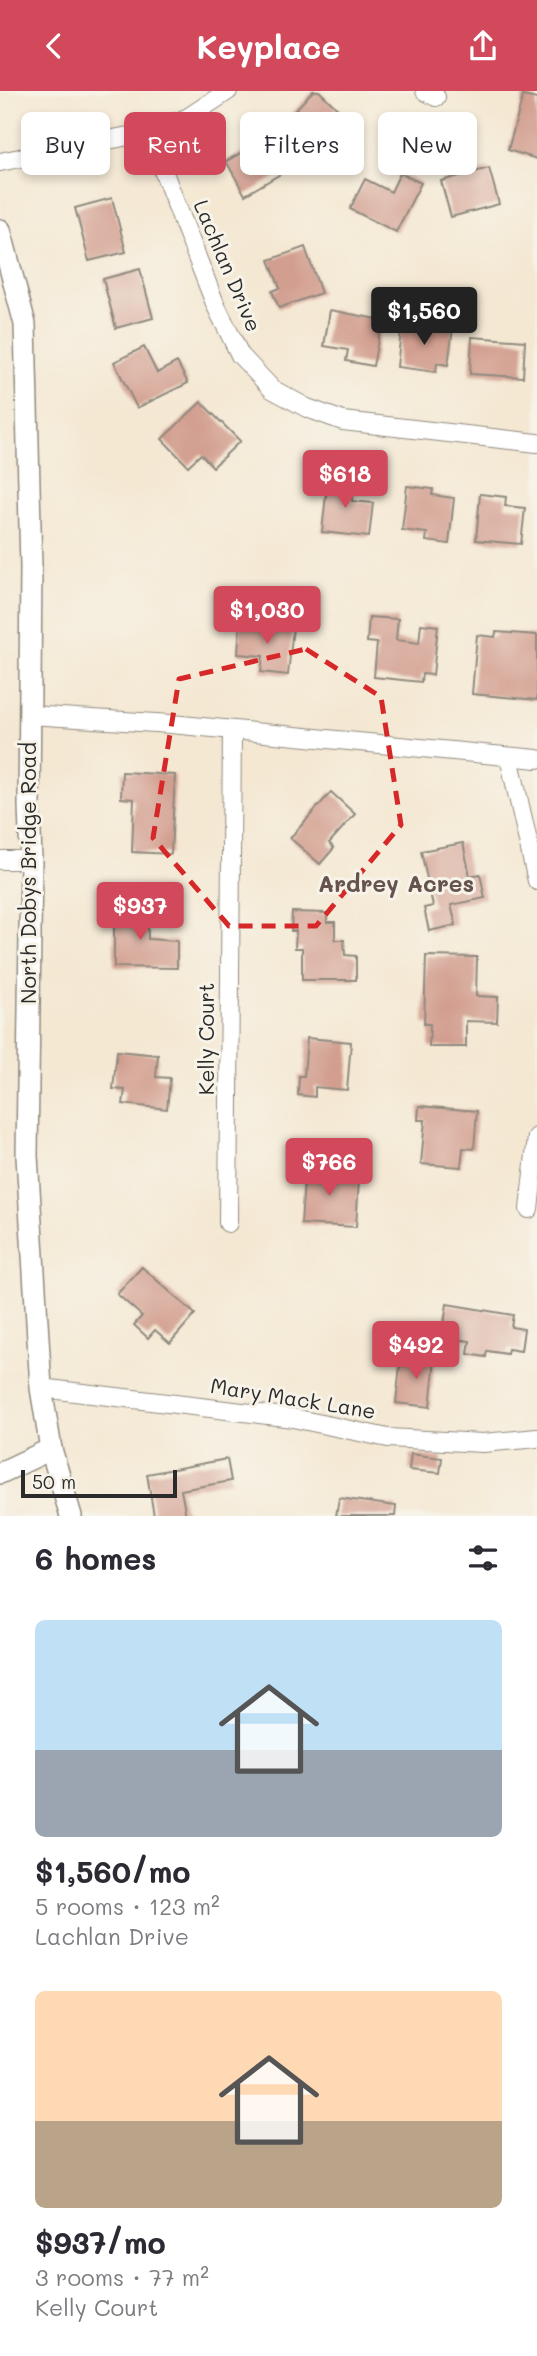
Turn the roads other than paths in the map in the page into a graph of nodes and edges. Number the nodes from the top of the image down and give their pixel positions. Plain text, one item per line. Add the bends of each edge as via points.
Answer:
1 (228, 91) edge
2 (196, 112) edge
3 (124, 137) edge
4 (0, 162) edge
5 (165, 175) edge
6 (0, 230) edge
7 (537, 443) edge
8 (30, 715) junction
9 (232, 730) junction
10 (509, 757) junction
11 (537, 759) edge
12 (0, 860) edge
13 (32, 860) junction
14 (537, 881) edge
15 (537, 1137) edge
16 (529, 1209) dead end
17 (228, 1223) dead end
18 (41, 1388) junction
19 (537, 1438) edge
20 (51, 1449) junction
21 (0, 1473) edge
22 (71, 1516) edge

1 - 2 street
3 - 4 street
5 - 7 street, Lachlan Drive via 240,355 272,389 343,421
6 - 8 street, North Dobys Bridge Road via 25,324
8 - 9 street
8 - 13 street, North Dobys Bridge Road
9 - 10 street
9 - 17 street, Kelly Court
10 - 11 street
10 - 14 street
12 - 13 street
13 - 18 street, North Dobys Bridge Road via 27,1156
15 - 16 street
18 - 19 street, Mary Mack Lane via 293,1418 388,1438 482,1443
18 - 20 street, North Dobys Bridge Road
20 - 21 street
20 - 22 street, North Dobys Bridge Road

